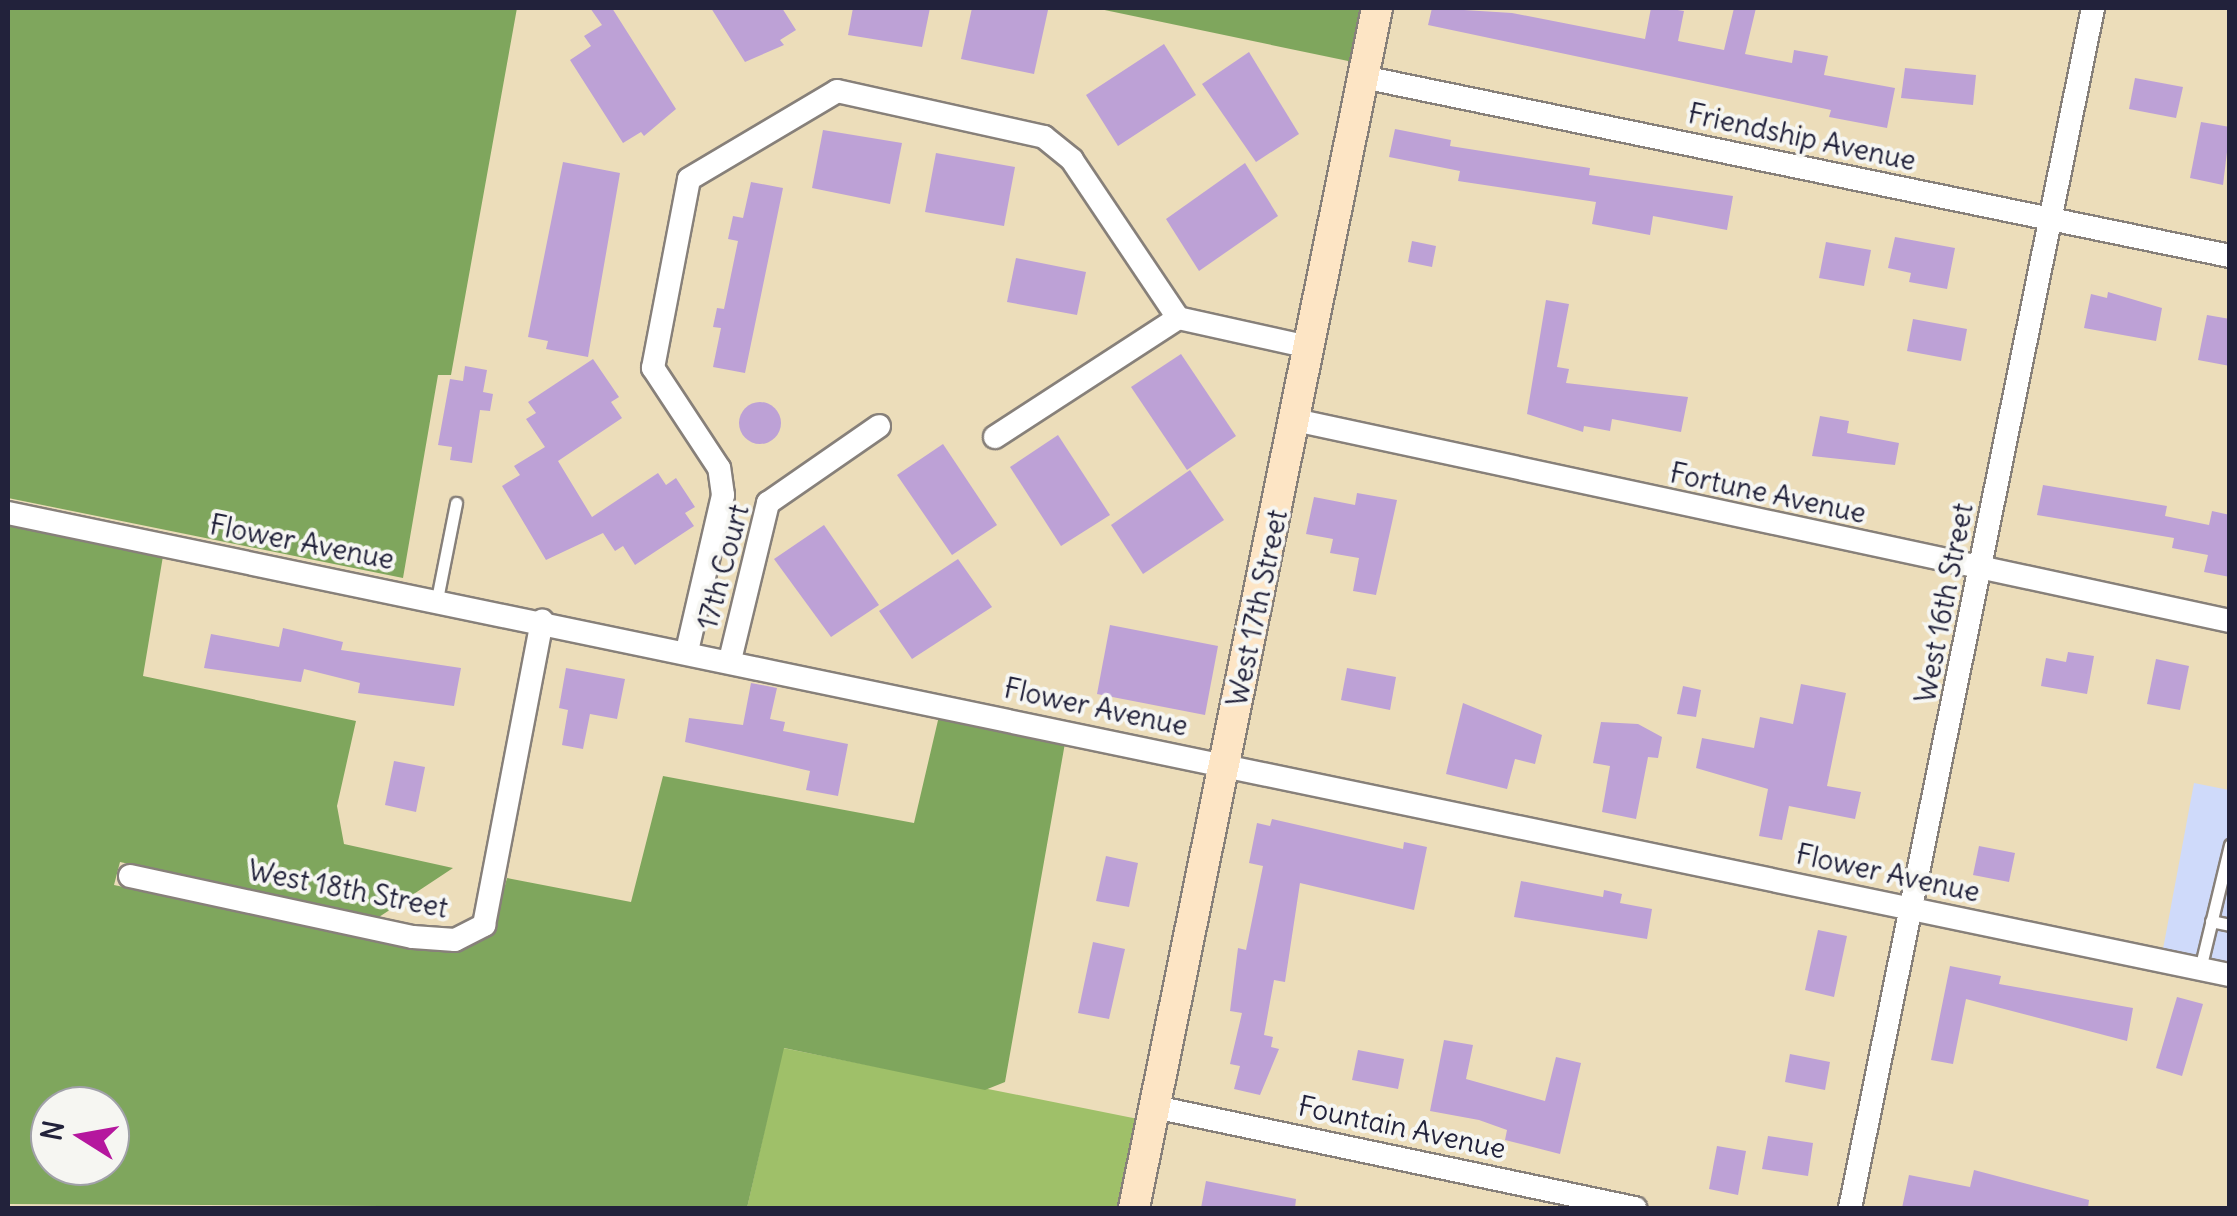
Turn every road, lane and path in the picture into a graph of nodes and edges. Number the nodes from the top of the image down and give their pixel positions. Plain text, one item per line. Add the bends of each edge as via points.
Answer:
1 (1377, 8) edge
2 (2094, 8) edge
3 (1363, 77) junction
4 (2051, 219) junction
5 (2230, 256) edge
6 (1178, 318) junction
7 (1309, 347) junction
8 (1295, 420) junction
9 (879, 426) dead end
10 (995, 437) dead end
11 (456, 503) dead end
12 (8, 513) edge
13 (1982, 570) junction
14 (437, 599) junction
15 (542, 620) junction
16 (2230, 621) edge
17 (687, 651) junction
18 (730, 660) junction
19 (1225, 766) junction
20 (2230, 844) edge
21 (130, 876) dead end
22 (1914, 909) junction
23 (2211, 921) junction
24 (2230, 925) edge
25 (2200, 969) junction
26 (2230, 976) edge
27 (1154, 1107) junction
28 (1134, 1208) edge
29 (1636, 1208) edge
30 (1850, 1208) edge

1 - 3 main road, West 17th Street
2 - 4 street, West 16th Street
3 - 4 street, Friendship Avenue
3 - 7 main road, West 17th Street
4 - 5 street, Friendship Avenue
4 - 13 street, West 16th Street
6 - 7 street
6 - 10 street
6 - 17 street via 1072,160 1044,136 837,91 689,180 653,368 719,468 724,496
7 - 8 main road, West 17th Street
8 - 13 street, Fortune Avenue
8 - 19 main road, West 17th Street
9 - 18 street, 17th Court via 768,503
11 - 14 lane
12 - 14 street, Flower Avenue
13 - 16 street, Fortune Avenue
13 - 22 street, West 16th Street
14 - 15 street, Flower Avenue
15 - 17 street, Flower Avenue
15 - 21 street, West 18th Street via 484,925 454,940 413,937
17 - 18 street, Flower Avenue
18 - 19 street, Flower Avenue
19 - 22 street, Flower Avenue
19 - 27 main road, West 17th Street
20 - 23 lane
22 - 25 street, Flower Avenue
22 - 30 street, West 16th Street
23 - 24 lane
23 - 25 lane
25 - 26 street, Flower Avenue
27 - 28 main road, West 17th Street
27 - 29 street, Fountain Avenue

